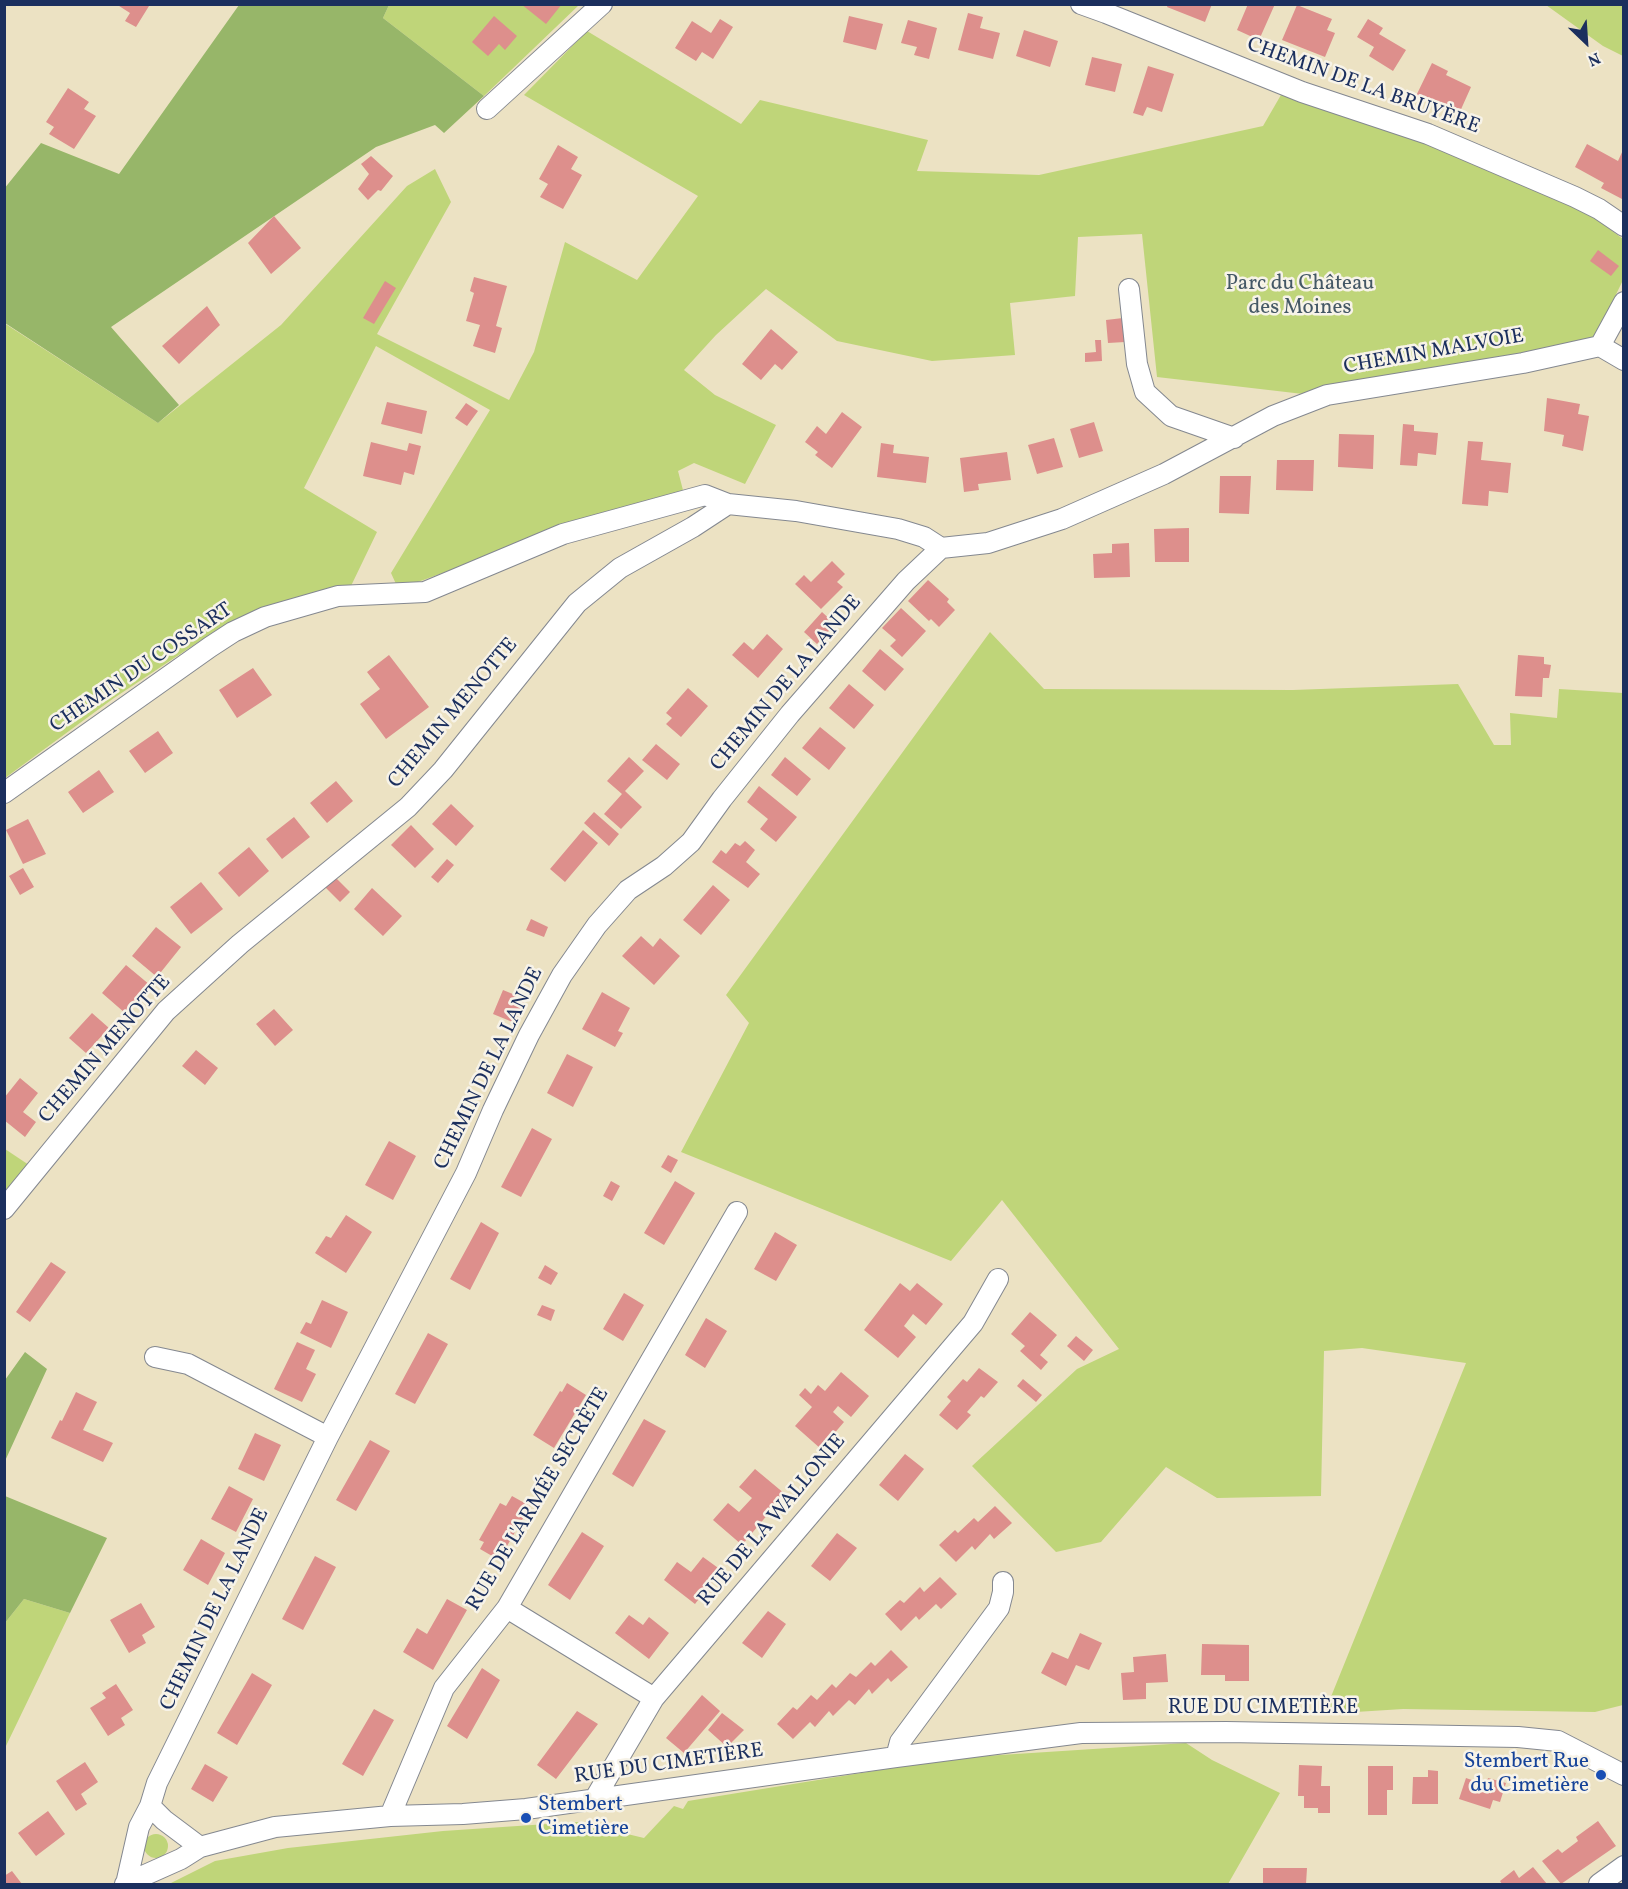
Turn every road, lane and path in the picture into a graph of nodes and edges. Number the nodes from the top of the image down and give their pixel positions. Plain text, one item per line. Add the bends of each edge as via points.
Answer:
1 (602, 4) edge
2 (1081, 4) edge
3 (487, 109) dead end
4 (1623, 226) edge
5 (1129, 289) dead end
6 (1623, 302) edge
7 (1600, 346) junction
8 (1623, 360) edge
9 (1234, 438) junction
10 (728, 504) junction
11 (941, 548) junction
12 (4, 792) edge
13 (4, 1209) edge
14 (737, 1212) dead end
15 (998, 1279) dead end
16 (155, 1357) dead end
17 (328, 1437) junction
18 (1003, 1582) dead end
19 (507, 1608) junction
20 (654, 1698) junction
21 (896, 1757) junction
22 (1623, 1775) edge
23 (594, 1800) junction
24 (150, 1806) junction
25 (390, 1816) junction
26 (200, 1847) junction
27 (1623, 1866) edge
28 (125, 1884) edge
29 (1599, 1884) edge

1 - 3 street
2 - 4 street, CHEMIN DE LA BRUYÈRE via 1302,92 1428,134 1575,196
5 - 9 street via 1137,364 1145,392 1171,416
6 - 7 street
7 - 8 street
7 - 9 street, CHEMIN MALVOIE via 1523,363 1327,395 1273,416
9 - 11 street, CHEMIN MALVOIE via 1062,519 988,543
10 - 11 street via 898,529 924,537
10 - 12 street, CHEMIN DU COSSART via 705,495 563,534 425,592 338,596 265,617 210,647
10 - 13 street, CHEMIN MENOTTE via 621,568 576,603 443,770 408,807 240,944 166,1011
11 - 17 street, CHEMIN DE LA LANDE via 906,581 790,714 691,842 628,890 597,925 562,975 529,1035 466,1173
14 - 19 street, RUE DE L'ARMÉE SECRÈTE
15 - 20 street, RUE DE LA WALLONIE via 973,1323
16 - 17 street via 188,1364
17 - 24 street, CHEMIN DE LA LANDE via 157,1783
18 - 21 street via 999,1608 900,1742
19 - 20 street
19 - 25 street, RUE DE L'ARMÉE SECRÈTE via 444,1688
20 - 23 street, RUE DE LA WALLONIE
21 - 22 street, RUE DU CIMETIÈRE via 1081,1733 1518,1737 1558,1741
21 - 23 street, RUE DU CIMETIÈRE
23 - 25 street, RUE DU CIMETIÈRE via 463,1814
24 - 26 street
24 - 28 street, CHEMIN DE LA LANDE via 138,1827
25 - 26 street, RUE DU CIMETIÈRE via 275,1827
26 - 28 street, RUE DU CIMETIÈRE
27 - 29 street

